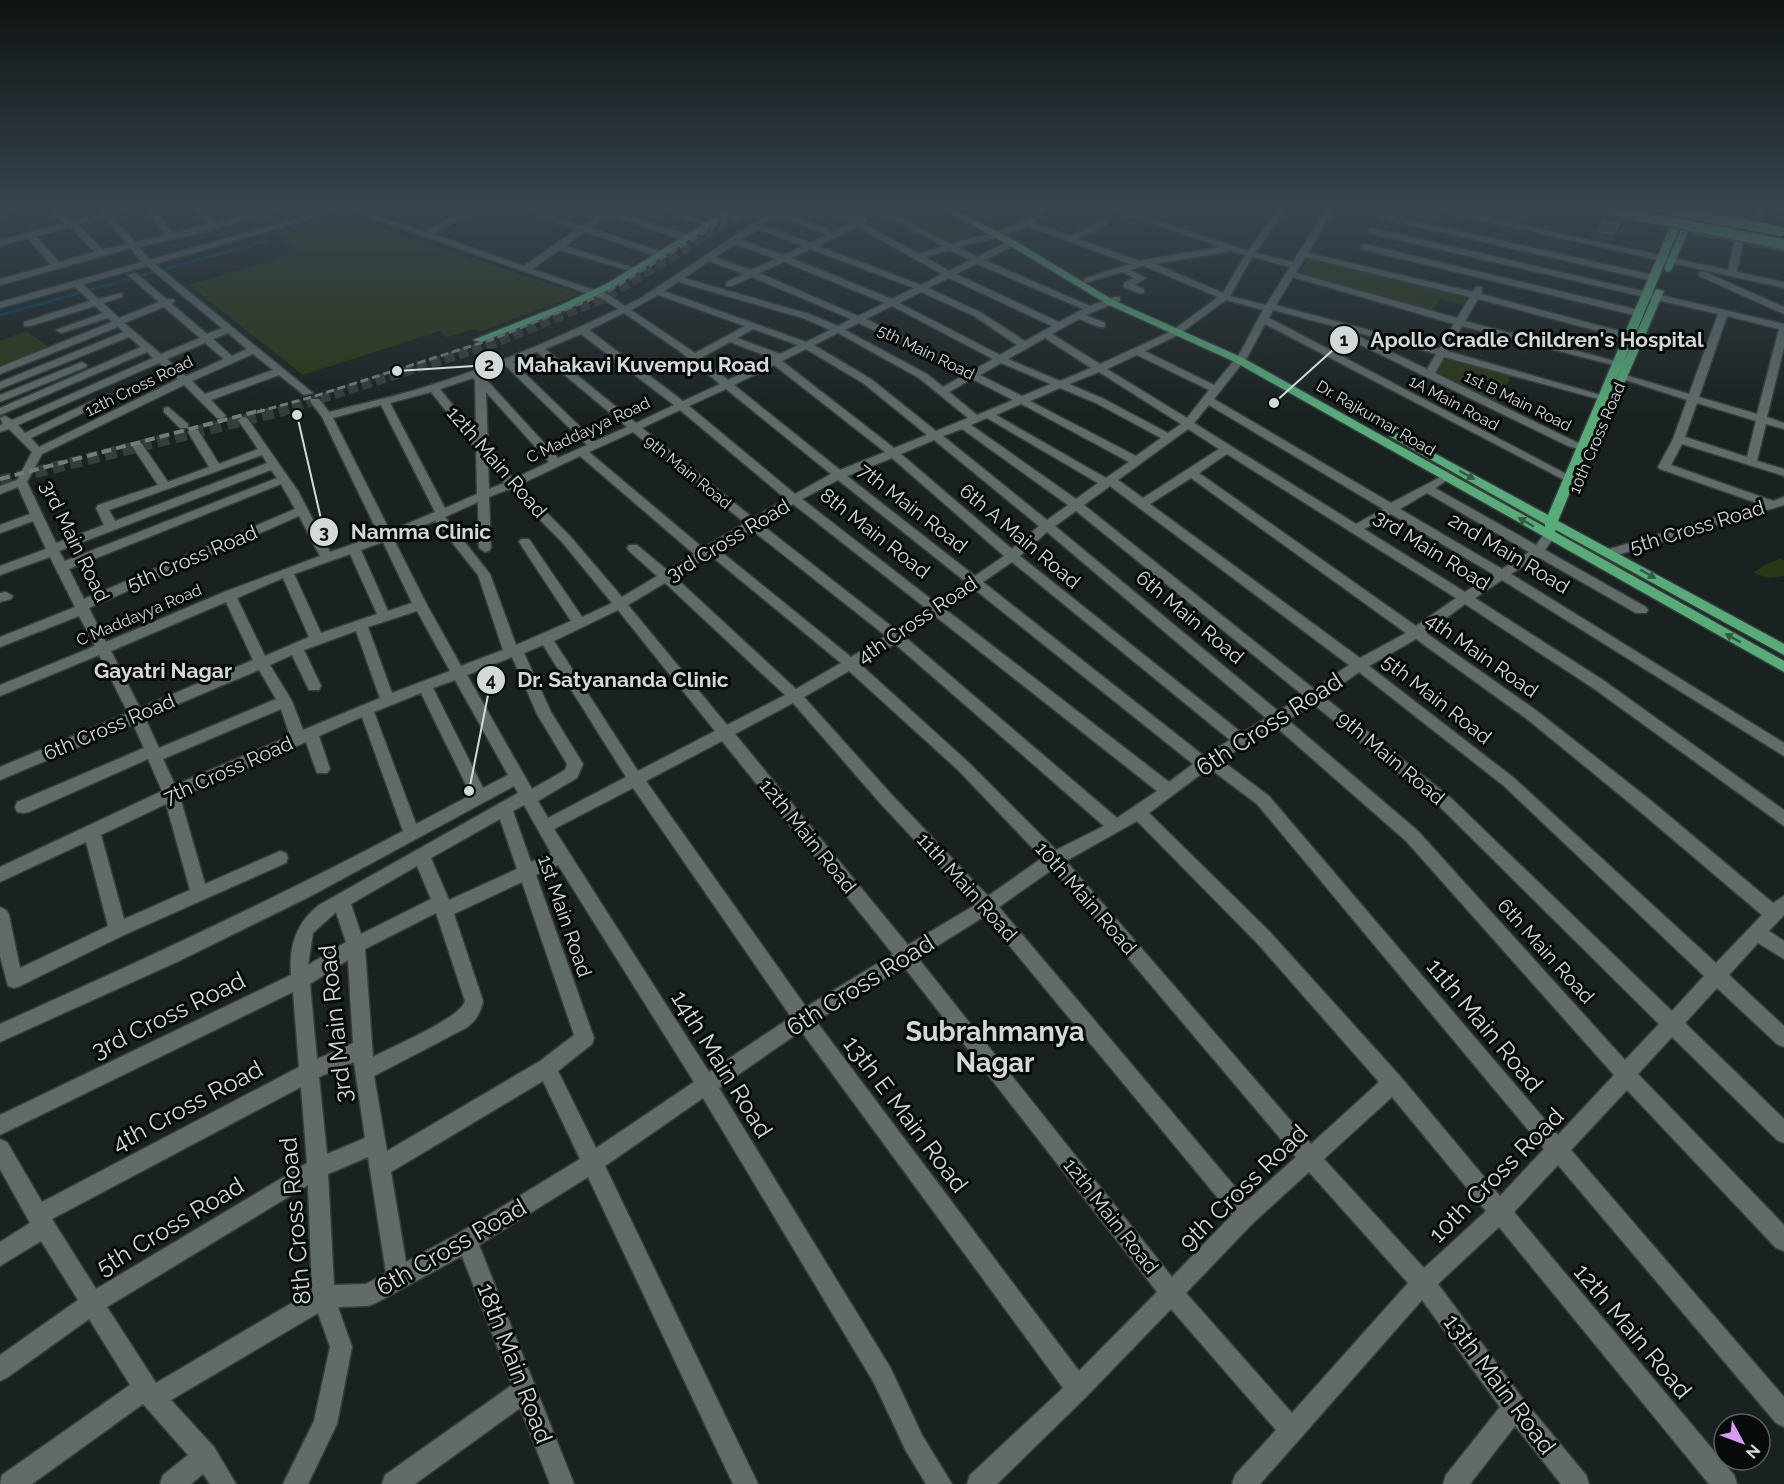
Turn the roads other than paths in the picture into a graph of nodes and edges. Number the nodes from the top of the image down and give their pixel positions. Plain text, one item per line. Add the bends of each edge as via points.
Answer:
1 (125, 278) edge
2 (130, 278) edge
3 (135, 278) edge
4 (167, 278) edge
5 (551, 278) edge
6 (622, 278) edge
7 (676, 278) joint
8 (741, 278) edge
9 (764, 278) edge
10 (836, 278) edge
11 (896, 278) edge
12 (940, 278) edge
13 (958, 278) edge
14 (1018, 278) edge
15 (1075, 278) edge
16 (1096, 278) edge
17 (1140, 278) edge
18 (1179, 278) edge
19 (1236, 278) edge
20 (1289, 278) edge
21 (1320, 278) edge
22 (1407, 278) edge
23 (1485, 278) edge
24 (1495, 278) edge
25 (1575, 278) edge
26 (1653, 278) edge
27 (1661, 278) edge
28 (1710, 278) edge
29 (1752, 278) edge
30 (1083, 283) junction
31 (729, 284) dead end
32 (1784, 285) edge
33 (921, 288) junction
34 (656, 291) junction
35 (1141, 291) dead end
36 (85, 292) junction
37 (186, 294) junction
38 (593, 294) junction
39 (119, 295) dead end
40 (1475, 295) junction
41 (1651, 296) junction
42 (1225, 297) junction
43 (1113, 300) junction
44 (891, 302) junction
45 (164, 303) junction
46 (0, 306) edge
47 (1270, 307) junction
48 (626, 309) junction
49 (1090, 309) junction
50 (1784, 311) edge
51 (1638, 313) junction
52 (1723, 313) junction
53 (1302, 314) junction
54 (1078, 315) junction
55 (16, 318) dead end
56 (859, 319) junction
57 (1263, 319) junction
58 (115, 320) junction
59 (1458, 322) junction
60 (27, 324) dead end
61 (1102, 325) dead end
62 (752, 326) junction
63 (1059, 326) junction
64 (1784, 327) edge
65 (228, 329) junction
66 (837, 329) junction
67 (61, 330) dead end
68 (582, 330) junction
69 (1178, 331) junction
70 (130, 333) junction
71 (1046, 335) junction
72 (1628, 336) junction
73 (207, 338) junction
74 (731, 339) junction
75 (477, 340) dead end
76 (144, 345) junction
77 (806, 345) junction
78 (1025, 346) junction
79 (539, 349) junction
80 (253, 350) junction
81 (1138, 351) junction
82 (1442, 351) junction
83 (1242, 357) junction
84 (694, 358) junction
85 (161, 359) junction
86 (778, 359) junction
87 (1000, 359) junction
88 (231, 360) junction
89 (507, 362) junction
90 (1617, 363) junction
91 (1098, 369) junction
92 (0, 371) edge
93 (280, 371) junction
94 (972, 374) junction
95 (1429, 374) junction
96 (1617, 376) junction
97 (478, 377) junction
98 (185, 380) junction
99 (1062, 384) junction
100 (726, 385) junction
101 (0, 386) edge
102 (433, 388) junction
103 (941, 392) junction
104 (1211, 394) junction
105 (108, 397) dead end
106 (1608, 398) junction
107 (1692, 398) junction
108 (0, 399) edge
109 (203, 399) junction
110 (1021, 400) junction
111 (384, 401) junction
112 (681, 405) junction
113 (168, 410) dead end
114 (0, 413) edge
115 (221, 416) dead end
116 (327, 417) junction
117 (974, 419) junction
118 (1761, 419) junction
119 (243, 420) dead end
120 (1188, 424) junction
121 (1784, 426) edge
122 (6, 427) edge
123 (633, 428) junction
124 (932, 435) junction
125 (23, 438) junction
126 (1169, 438) junction
127 (1679, 439) junction
128 (593, 445) junction
129 (138, 446) dead end
130 (481, 448) junction
131 (1227, 448) junction
132 (1587, 449) junction
133 (263, 451) junction
134 (581, 451) junction
135 (892, 452) junction
136 (36, 457) junction
137 (555, 462) junction
138 (1137, 462) junction
139 (1751, 462) junction
140 (273, 465) junction
141 (216, 469) junction
142 (1784, 473) edge
143 (1191, 474) junction
144 (839, 475) junction
145 (1446, 477) junction
146 (1568, 478) junction
147 (284, 479) junction
148 (1108, 482) junction
149 (21, 483) junction
150 (511, 484) junction
151 (165, 487) junction
152 (1428, 489) junction
153 (0, 490) edge
154 (483, 496) junction
155 (794, 499) junction
156 (1778, 503) edge
157 (1142, 504) junction
158 (1076, 505) junction
159 (1394, 509) junction
160 (302, 510) junction
161 (38, 515) junction
162 (440, 515) junction
163 (754, 525) junction
164 (111, 526) junction
165 (1047, 526) junction
166 (1554, 528) junction
167 (0, 529) edge
168 (1356, 529) junction
169 (386, 537) junction
170 (525, 542) dead end
171 (485, 548) dead end
172 (633, 548) dead end
173 (354, 549) junction
174 (53, 550) junction
175 (708, 552) junction
176 (1537, 552) junction
177 (1610, 552) junction
178 (1012, 556) junction
179 (327, 558) junction
180 (62, 567) junction
181 (0, 571) edge
182 (286, 572) junction
183 (1503, 575) junction
184 (667, 577) junction
185 (975, 581) junction
186 (229, 595) junction
187 (1465, 598) junction
188 (620, 604) junction
189 (420, 605) junction
190 (82, 608) junction
191 (936, 608) junction
192 (1641, 610) dead end
193 (384, 616) junction
194 (579, 623) junction
195 (360, 624) junction
196 (1415, 634) junction
197 (896, 637) junction
198 (317, 639) junction
199 (546, 639) junction
200 (0, 642) edge
201 (104, 648) junction
202 (296, 648) junction
203 (1784, 650) edge
204 (513, 651) junction
205 (261, 662) junction
206 (851, 664) junction
207 (1359, 665) junction
208 (1784, 667) edge
209 (459, 672) junction
210 (424, 685) junction
211 (314, 686) dead end
212 (0, 691) edge
213 (795, 696) junction
214 (1315, 696) junction
215 (388, 700) junction
216 (285, 701) junction
217 (366, 709) junction
218 (137, 716) junction
219 (1276, 718) junction
220 (722, 732) junction
221 (304, 736) junction
222 (1241, 740) junction
223 (1784, 750) edge
224 (154, 753) junction
225 (1207, 762) junction
226 (322, 769) dead end
227 (0, 774) edge
228 (518, 777) junction
229 (635, 778) junction
230 (1169, 791) junction
231 (171, 794) junction
232 (529, 797) junction
233 (480, 798) junction
234 (23, 807) dead end
235 (504, 808) junction
236 (1138, 812) junction
237 (1784, 819) edge
238 (546, 826) junction
239 (1116, 827) junction
240 (93, 832) junction
241 (412, 834) junction
242 (421, 855) junction
243 (561, 856) junction
244 (280, 858) dead end
245 (1054, 859) junction
246 (527, 872) junction
247 (0, 875) edge
248 (199, 894) junction
249 (340, 901) junction
250 (442, 906) junction
251 (987, 906) junction
252 (1778, 908) edge
253 (0, 915) edge
254 (118, 930) junction
255 (1757, 933) junction
256 (356, 945) junction
257 (1784, 951) edge
258 (906, 956) junction
259 (1717, 975) junction
260 (302, 979) junction
261 (803, 1019) junction
262 (1672, 1026) junction
263 (0, 1033) edge
264 (1784, 1038) edge
265 (363, 1048) junction
266 (547, 1068) junction
267 (310, 1071) junction
268 (364, 1071) junction
269 (1625, 1074) junction
270 (1393, 1083) junction
271 (707, 1086) junction
272 (0, 1125) edge
273 (1784, 1134) edge
274 (376, 1143) junction
275 (1558, 1151) junction
276 (1, 1153) edge
277 (1310, 1158) junction
278 (593, 1162) junction
279 (380, 1167) junction
280 (318, 1168) junction
281 (1500, 1212) junction
282 (1246, 1216) junction
283 (41, 1221) junction
284 (1784, 1240) edge
285 (467, 1241) junction
286 (0, 1255) edge
287 (398, 1279) junction
288 (1423, 1283) junction
289 (1172, 1293) junction
290 (324, 1297) junction
291 (93, 1303) junction
292 (0, 1369) edge
293 (1077, 1389) junction
294 (525, 1390) junction
295 (149, 1393) junction
296 (1515, 1407) junction
297 (1784, 1415) edge
298 (1292, 1431) junction
299 (205, 1456) junction
300 (11, 1484) edge
301 (172, 1484) edge
302 (224, 1484) edge
303 (295, 1484) edge
304 (394, 1484) edge
305 (562, 1484) edge
306 (746, 1484) edge
307 (940, 1484) edge
308 (979, 1484) edge
309 (1244, 1484) edge
310 (1455, 1484) edge
311 (1577, 1484) edge
312 (1725, 1484) edge

1 - 36 street
2 - 36 street
3 - 45 street
4 - 37 street
5 - 38 street
6 - 38 main road
7 - 34 street
7 - 66 street via 806,316
8 - 31 street
9 - 56 street, 5th Main Road
10 - 44 street
11 - 33 street
12 - 33 street, C Maddayya Road
13 - 63 street
14 - 49 street
15 - 30 main road, Dr. Rajkumar Road
16 - 30 street
17 - 35 street via 1127,285
18 - 42 street
19 - 42 street
20 - 47 street, 4th Cross Road
21 - 59 street
22 - 40 street
23 - 40 street
24 - 51 street
25 - 41 street
26 - 41 main road, 10th Cross Road
27 - 41 main road, 10th Cross Road
28 - 50 street
29 - 32 street
30 - 43 main road, Dr. Rajkumar Road
33 - 44 street, C Maddayya Road
33 - 78 street via 977,314
34 - 48 street
34 - 62 street, 6th Main Road
36 - 39 street
36 - 46 street
36 - 55 street
36 - 58 street
36 - 60 street
37 - 45 street
37 - 65 street
38 - 48 street, 7th Main Road
38 - 75 main road
40 - 59 street
40 - 72 street
41 - 51 main road, 10th Cross Road
41 - 52 street
41 - 96 main road, 10th Cross Road
42 - 47 street
42 - 69 street
43 - 49 street
43 - 69 main road, Dr. Rajkumar Road
44 - 56 street, C Maddayya Road
44 - 87 street
45 - 58 street
45 - 73 street
47 - 53 street
47 - 57 street, 4th Cross Road
48 - 68 street
48 - 84 street, 7th Main Road
49 - 54 street
51 - 72 main road, 10th Cross Road
52 - 64 street
52 - 107 street
53 - 82 street
53 - 95 street, 1st B Main Road
54 - 61 street
54 - 63 street
56 - 66 street, C Maddayya Road
56 - 94 street, 5th Main Road
57 - 83 street, 4th Cross Road
57 - 146 street, 1A Main Road
58 - 67 street
58 - 70 street
58 - 92 street
59 - 82 street
59 - 90 street
62 - 74 street
62 - 77 street, 6th Main Road
63 - 71 street
64 - 118 street
65 - 73 street
65 - 80 street
66 - 77 street, C Maddayya Road
66 - 103 street via 923,376
68 - 79 street
68 - 112 street, 8th Main Road
69 - 81 street, 3rd Cross Road
69 - 83 main road, Dr. Rajkumar Road
70 - 76 street
70 - 101 street
71 - 78 street
71 - 91 street, 3rd Main Road
72 - 90 main road, 10th Cross Road
73 - 85 street
73 - 88 street
74 - 84 street
74 - 86 street, 6th A Main Road
76 - 85 street
76 - 108 street
76 - 114 street
77 - 86 street, C Maddayya Road
77 - 124 street, 6th Main Road via 867,381
78 - 87 street
79 - 89 street
79 - 123 street, 9th Main Road
80 - 88 street, 12th Cross Road
80 - 93 street
81 - 91 street, 3rd Cross Road
81 - 104 street, 2nd Main Road
82 - 95 street
82 - 106 street
83 - 104 street, 4th Cross Road
83 - 145 main road, Dr. Rajkumar Road
83 -> 166 main road, Dr. Rajkumar Road
84 - 100 street, 7th Main Road
85 - 98 street
85 - 122 street
86 - 100 street, C Maddayya Road
86 - 135 street, 6th A Main Road
87 - 94 street
87 - 99 street
88 - 98 street, 12th Cross Road
89 - 97 street
89 - 128 street
90 - 96 main road, 10th Cross Road
91 - 99 street, 3rd Cross Road
91 - 120 street, 3rd Main Road
93 - 109 street
93 - 116 street via 311,397
94 - 103 street
94 - 110 street, 5th Main Road
95 - 132 street, 1st B Main Road
96 - 106 main road, 10th Cross Road
96 - 107 street
97 - 102 street
97 - 130 street
97 - 137 street
98 - 109 street
98 - 136 street, 12th Cross Road
99 - 110 street, 3rd Cross Road
99 - 126 street
100 - 112 street, C Maddayya Road
100 - 144 street, 7th Main Road
102 - 111 street
102 - 130 street, 12th Main Road
103 - 117 street
104 - 120 street, 4th Cross Road
104 - 159 street, 2nd Main Road
105 - 125 street
106 - 132 main road, 10th Cross Road
107 - 118 street
107 - 127 street
109 - 115 street
110 - 117 street, 3rd Cross Road
110 - 138 street, 5th Main Road
111 - 116 street
111 - 162 street
112 - 123 street, C Maddayya Road
112 - 155 street, 8th Main Road
113 - 141 street via 189,429
114 - 122 street
116 - 169 street
117 - 124 street, 3rd Cross Road
117 - 148 street, 5th Main Road
117 - 158 street, 9th Main Road
118 - 121 street
118 - 139 street
119 - 133 street
120 - 126 street, 4th Cross Road
120 - 131 street, 3rd Main Road
122 - 125 street
123 - 128 street, C Maddayya Road
123 - 163 street, 9th Main Road
124 - 135 street, 3rd Cross Road
124 - 165 street, 6th Main Road
125 - 136 street
126 - 138 street, 4th Cross Road
127 - 139 street
127 - 156 street via 1664,466
128 - 134 street, C Maddayya Road
129 - 151 street
130 - 150 street, 12th Main Road
130 - 154 street
131 - 143 street
131 - 168 street, 3rd Main Road
132 - 146 main road, 10th Cross Road
132 - 166 main road, 10th Cross Road
133 - 140 street
133 - 141 street
134 - 137 street, C Maddayya Road
134 - 175 street, 10th Main Road
135 - 144 street, 3rd Cross Road
135 - 178 street, 6th A Main Road
136 - 149 street
137 - 150 street, C Maddayya Road
138 - 148 street, 4th Cross Road
139 - 142 street
140 - 147 street
140 - 164 street
141 - 151 street
143 - 157 street
143 - 196 street, 4th Main Road
144 - 155 street, 3rd Cross Road
144 - 185 street, 7th Main Road
145 - 152 street
166 -> 145 main road, Dr. Rajkumar Road
146 - 166 main road, 10th Cross Road
147 - 160 street
147 - 180 street
148 - 157 street, 5th Main Road
148 - 158 street, 4th Cross Road
149 - 153 street
149 - 161 street, 3rd Main Road
150 - 154 street, C Maddayya Road
150 - 188 street, 12th Main Road via 566,539
151 - 164 street via 102,508
152 - 159 street
152 - 176 street
154 - 162 street, C Maddayya Road
154 - 171 street
155 - 163 street, 3rd Cross Road
155 - 191 street, 8th Main Road
156 - 177 street, 5th Cross Road
157 - 207 street, 5th Main Road
158 - 165 street, 4th Cross Road
158 - 214 street, 9th Main Road
159 - 168 street
159 - 183 street, 2nd Main Road
160 - 179 street
160 - 190 street, 5th Cross Road
161 - 167 street
161 - 174 street, 3rd Main Road
162 - 169 street, C Maddayya Road
162 - 204 street, 8th Cross Road via 481,570
163 - 175 street, 3rd Cross Road
163 - 197 street, 9th Main Road
164 - 174 street
165 - 178 street, 4th Cross Road
165 - 219 street, 6th Main Road
166 - 176 street, 6th Cross Road
166 - 177 main road, Dr. Rajkumar Road
208 -> 166 main road, Dr. Rajkumar Road
168 - 187 street, 3rd Main Road
169 - 173 street, C Maddayya Road
169 - 189 street
170 - 194 street
172 - 184 street, 11th Main Road
173 - 179 street, C Maddayya Road
173 - 193 street
174 - 180 street, 3rd Main Road
174 - 181 street
175 - 184 street, 3rd Cross Road
175 - 206 street, 10th Main Road
176 - 183 street, 6th Cross Road
176 - 192 street
177 -> 203 main road, Dr. Rajkumar Road
178 - 185 street, 4th Cross Road
178 - 222 street, 6th A Main Road
179 - 182 street, C Maddayya Road
180 - 190 street, 3rd Main Road
182 - 186 street, C Maddayya Road
182 - 198 street
183 - 187 street, 6th Cross Road
183 - 223 street, 2nd Main Road
184 - 188 street, 3rd Cross Road
184 - 213 street, 11th Main Road
185 - 191 street, 4th Cross Road
185 - 225 street, 7th Main Road
186 - 201 street, C Maddayya Road
186 - 205 street
187 - 196 street, 6th Cross Road
187 - 237 street, 3rd Main Road via 1598,684
188 - 194 street, 3rd Cross Road
188 - 220 street, 12th Main Road
189 - 193 street, 6th Cross Road
189 - 209 street
190 - 200 street
190 - 201 street, 3rd Main Road
191 - 197 street, 4th Cross Road
191 - 230 street, 8th Main Road
193 - 195 street, 6th Cross Road
194 - 199 street, 3rd Cross Road
195 - 198 street, 6th Cross Road
195 - 215 street
196 - 207 street, 6th Cross Road
196 - 252 street, 4th Main Road via 1532,715
197 - 206 street, 4th Cross Road
197 - 239 street
198 - 202 street, 6th Cross Road
199 - 204 street, 3rd Cross Road
199 - 229 street
201 - 212 street, C Maddayya Road
201 - 218 street, 3rd Main Road
202 - 205 street, 6th Cross Road
202 - 211 street
204 - 209 street, 3rd Cross Road
204 - 232 street, 8th Cross Road via 575,765 572,774
205 - 216 street
205 - 218 street, 6th Cross Road
206 - 213 street, 4th Cross Road
206 - 245 street, 10th Main Road via 963,766
207 - 214 street, 6th Cross Road
207 - 259 street, 5th Main Road via 1509,782
209 - 210 street, 7th Cross Road
209 - 228 street, 14th Main Road
210 - 215 street, 7th Cross Road
210 - 233 street
213 - 220 street, 4th Cross Road
213 - 251 street, 11th Main Road
214 - 219 street, 6th Cross Road
214 - 262 street, 9th Main Road via 1445,802
215 - 217 street, 7th Cross Road
216 - 221 street
216 - 224 street
217 - 221 street, 7th Cross Road
217 - 241 street
218 - 224 street, 3rd Main Road
218 - 227 street, 6th Cross Road
219 - 222 street, 6th Cross Road
219 - 269 street, 6th Main Road via 1412,836
220 - 229 street, 4th Cross Road
220 - 258 street, 12th Main Road
221 - 226 street
221 - 231 street, 7th Cross Road
222 - 225 street, 6th Cross Road
224 - 231 street, 3rd Main Road
224 - 234 street
225 - 230 street, 6th Cross Road
225 - 275 street, 11th Main Road via 1263,800
228 - 232 street, 14th Main Road
228 - 233 street
229 - 238 street, 4th Cross Road
229 - 261 street, 13th E Main Road
230 - 236 street, 6th Cross Road
231 - 240 street, 7th Cross Road
231 - 248 street, 3rd Main Road
232 - 235 street, 8th Cross Road
232 - 238 street, 14th Main Road
233 - 241 street
235 - 242 street, 8th Cross Road
235 - 246 street, 1st Main Road
236 - 239 street, 6th Cross Road
236 - 270 street via 1263,936
238 - 243 street, 14th Main Road
239 - 245 street, 6th Cross Road
240 - 247 street, 7th Cross Road
240 - 254 street
241 - 263 street via 273,907
242 - 249 street, 8th Cross Road
242 - 250 street
243 - 246 street, 3rd Cross Road
243 - 271 street, 14th Main Road
244 - 248 street
245 - 251 street, 6th Cross Road
245 - 277 street, 10th Main Road
246 - 250 street, 3rd Cross Road
246 - 266 street, 1st Main Road via 585,1038
248 - 254 street
249 - 256 street, 3rd Main Road
249 - 260 street, 8th Cross Road via 308,923 299,961
250 - 256 street, 3rd Cross Road
250 - 268 street via 474,1000 472,1010 466,1018
251 - 258 street, 6th Cross Road
251 - 282 street, 11th Main Road
252 - 255 street, 10th Cross Road
253 - 254 street via 13,978 17,980
255 - 257 street
255 - 259 street, 10th Cross Road
256 - 260 street, 3rd Cross Road
256 - 265 street, 3rd Main Road
258 - 261 street, 6th Cross Road
258 - 289 street, 12th Main Road
259 - 262 street, 10th Cross Road
259 - 264 street
260 - 267 street, 8th Cross Road
260 - 272 street, 3rd Cross Road
261 - 271 street, 6th Cross Road
261 - 293 street, 13th E Main Road
262 - 269 street, 10th Cross Road
262 - 273 street, 9th Main Road
265 - 267 street, 4th Cross Road
265 - 268 street, 3rd Main Road
266 - 278 street
266 - 279 street
267 - 280 street, 8th Cross Road
267 - 283 street, 4th Cross Road
268 - 274 street, 3rd Main Road
269 - 275 street, 10th Cross Road
269 - 284 street
270 - 277 street, 9th Cross Road
270 - 281 street
271 - 278 street, 6th Cross Road
271 - 307 street, 14th Main Road via 882,1375 914,1443
274 - 279 street, 3rd Main Road
274 - 280 street, 5th Cross Road
275 - 281 street, 10th Cross Road
275 - 297 street, 11th Main Road
276 - 283 street
277 - 282 street, 9th Cross Road
277 - 288 street, 10th Main Road
278 - 285 street, 6th Cross Road
278 - 306 street
279 - 287 street, 3rd Main Road
280 - 290 street, 8th Cross Road
280 - 291 street, 5th Cross Road
281 - 288 street, 10th Cross Road
281 - 312 street, 12th Main Road
282 - 289 street, 9th Cross Road
283 - 286 street, 4th Cross Road
283 - 291 street
285 - 287 street, 6th Cross Road
285 - 294 street, 18th Main Road
287 - 290 street, 6th Cross Road via 368,1295
288 - 296 street, 13th Main Road
288 - 298 street, 10th Cross Road
289 - 293 street, 9th Cross Road
289 - 298 street, 12th Main Road
290 - 295 street, 6th Cross Road
290 - 303 street, 8th Cross Road via 341,1347 325,1424
291 - 292 street, 5th Cross Road
291 - 295 street
293 - 308 street, 9th Cross Road
294 - 304 street
294 - 305 street, 18th Main Road
295 - 299 street
295 - 300 street, 6th Cross Road
296 - 310 street
296 - 311 street, 13th Main Road
298 - 309 street, 10th Cross Road
299 - 301 street
299 - 302 street

